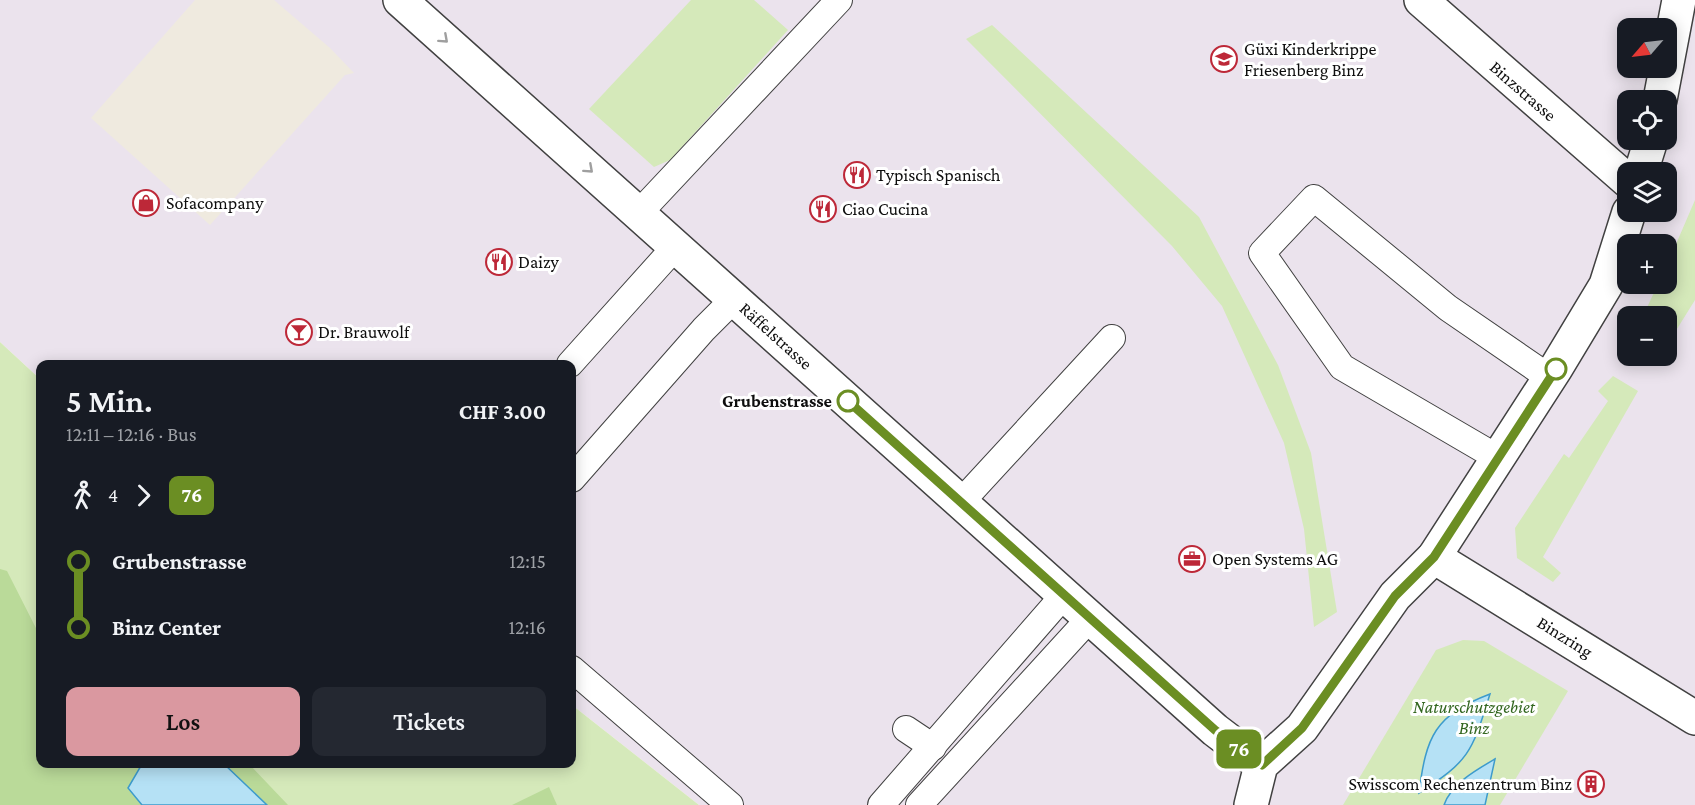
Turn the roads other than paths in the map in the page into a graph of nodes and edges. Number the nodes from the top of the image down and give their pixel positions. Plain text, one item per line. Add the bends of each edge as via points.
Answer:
1 (400, 0) edge
2 (839, 0) edge
3 (1420, 0) edge
4 (1679, 0) edge
5 (1662, 90) edge
6 (1617, 171) edge
7 (639, 213) junction
8 (1626, 222) edge
9 (676, 246) junction
10 (734, 298) junction
11 (1112, 338) dead end
12 (574, 360) edge
13 (1550, 378) junction
14 (1498, 458) junction
15 (576, 474) edge
16 (961, 502) junction
17 (1434, 557) junction
18 (1064, 595) junction
19 (1090, 618) junction
20 (576, 672) edge
21 (1695, 718) edge
22 (906, 729) dead end
23 (933, 747) junction
24 (1262, 765) junction
25 (730, 805) edge
26 (881, 805) edge
27 (919, 805) edge
28 (1251, 805) edge

1 -> 7 street, Räffelstrasse
2 - 7 lane
3 - 6 street, Binzstrasse
4 - 5 street
7 - 9 street, Räffelstrasse
8 - 13 street via 1606,285
9 - 10 street, Räffelstrasse
9 - 12 lane
10 - 15 lane
10 - 16 street, Räffelstrasse
11 - 16 lane
13 - 14 street
13 - 14 lane via 1448,308 1314,198 1262,254 1342,367
14 - 17 street
16 - 18 street, Räffelstrasse
17 - 21 street, Binzring
17 - 24 street via 1395,596 1302,728
18 - 19 street, Räffelstrasse
18 - 23 lane
19 - 24 street, Räffelstrasse via 1215,730
19 - 27 lane
20 - 25 lane
22 - 23 lane
23 - 26 lane
24 - 28 street

